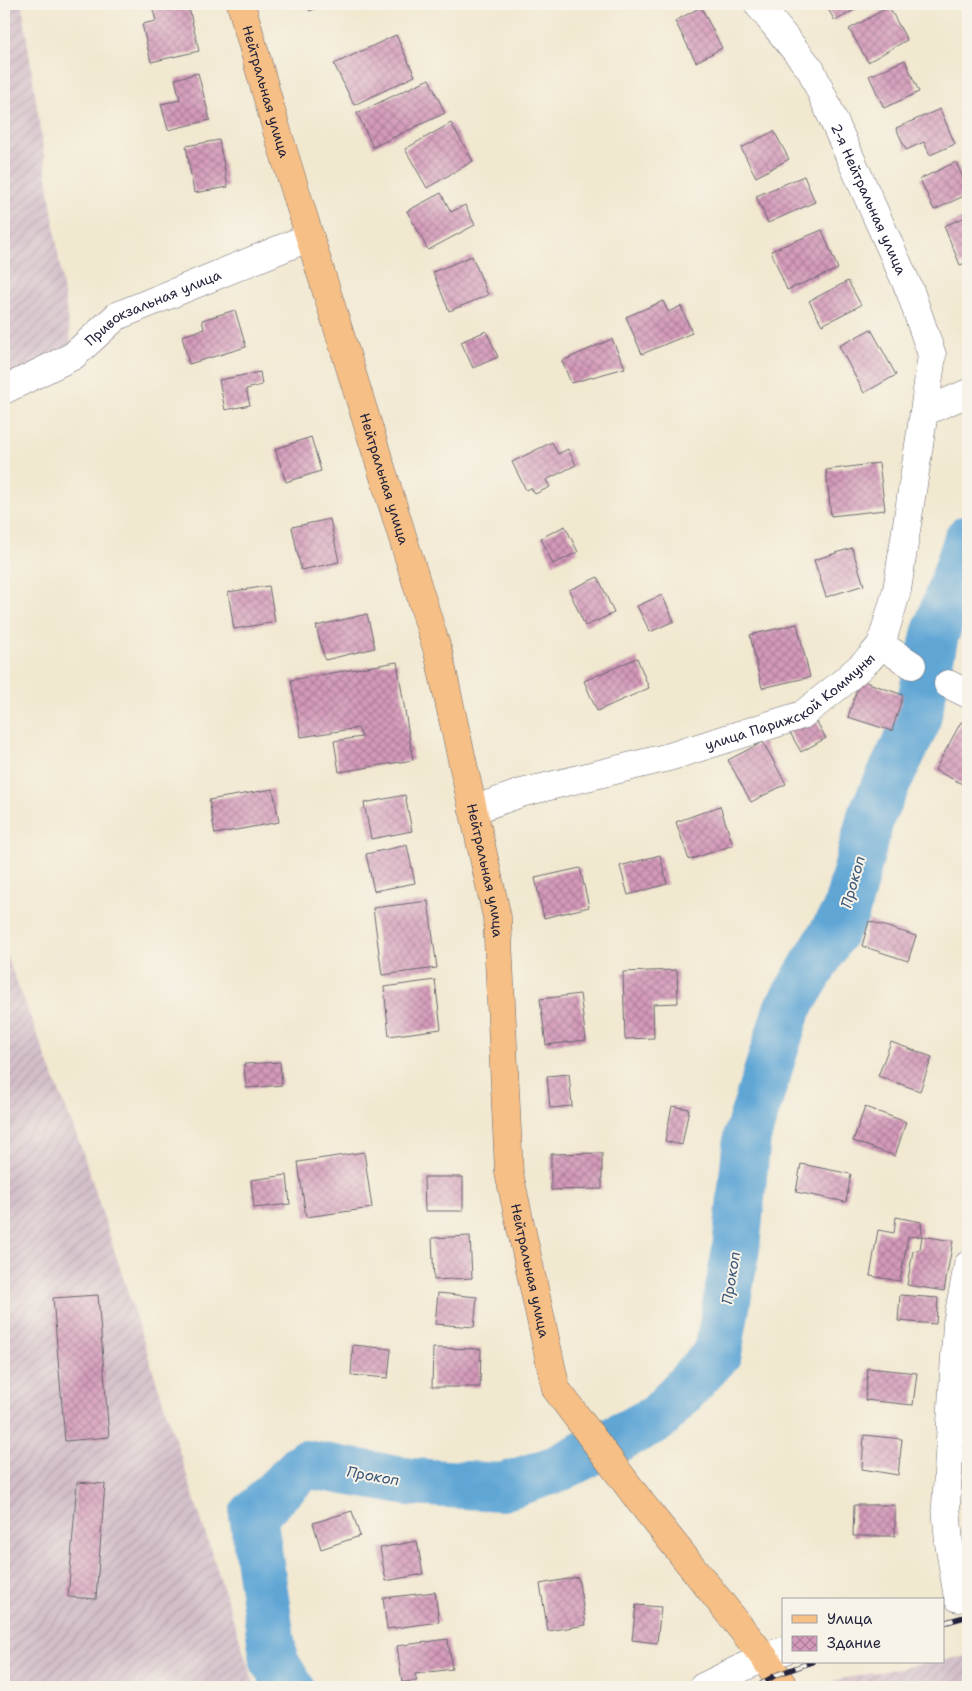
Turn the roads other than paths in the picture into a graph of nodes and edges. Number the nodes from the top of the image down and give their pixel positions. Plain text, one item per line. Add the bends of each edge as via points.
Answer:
1 (241, 4) edge
2 (758, 4) edge
3 (310, 236) junction
4 (4, 390) edge
5 (968, 393) edge
6 (924, 412) junction
7 (881, 645) junction
8 (912, 665) dead end
9 (473, 810) junction
10 (968, 1265) edge
11 (957, 1598) edge
12 (774, 1654) edge
13 (703, 1687) edge
14 (784, 1687) edge

1 - 3 main road, Нейтральная улица
2 - 6 street, 2-я Нейтральная улица via 811,70 910,291 932,355
3 - 4 street, Привокзальная улица via 117,316 73,356
3 - 9 main road, Нейтральная улица via 438,652
5 - 6 street
6 - 7 street, улица Парижской Коммуны via 897,590
7 - 8 street
7 - 9 street, улица Парижской Коммуны via 842,684 802,715 669,757 521,793
9 - 12 main road, Нейтральная улица via 497,918 509,1173 556,1389 642,1504
10 - 11 street via 957,1323 946,1506
12 - 13 street
12 - 14 main road, Нейтральная улица

